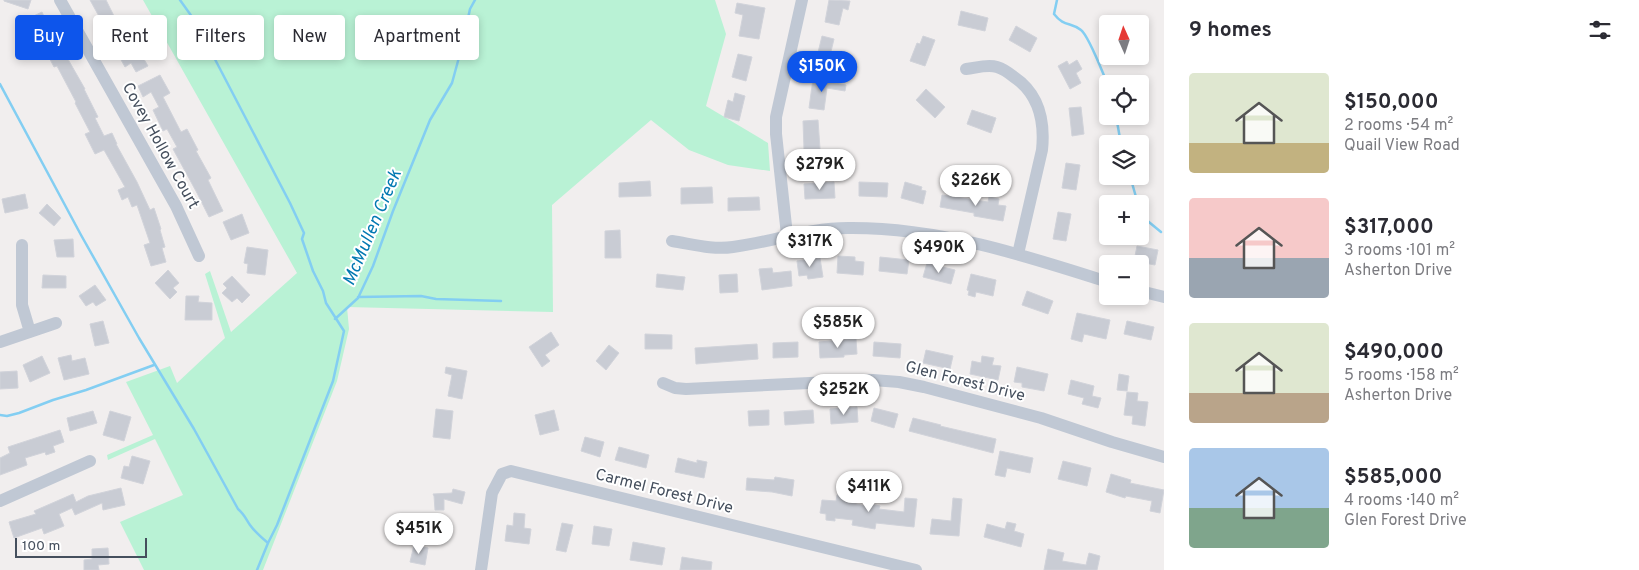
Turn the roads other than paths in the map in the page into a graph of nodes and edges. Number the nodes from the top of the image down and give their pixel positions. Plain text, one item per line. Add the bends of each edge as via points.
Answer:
1 (60, 0) edge
2 (802, 0) edge
3 (966, 70) dead end
4 (787, 235) junction
5 (672, 241) dead end
6 (22, 245) dead end
7 (1018, 254) junction
8 (199, 256) dead end
9 (1099, 279) edge
10 (1149, 293) edge
11 (1164, 297) edge
12 (56, 323) dead end
13 (30, 332) junction
14 (0, 342) edge
15 (663, 383) dead end
16 (1164, 457) edge
17 (90, 461) dead end
18 (0, 500) edge
19 (482, 570) edge
20 (916, 570) edge

1 - 8 street, Covey Hollow Court via 176,206
2 - 4 street via 776,117
3 - 7 street via 988,66 1006,71 1029,90 1042,119 1042,150
4 - 5 street via 732,247
4 - 7 street via 826,228 900,230
6 - 13 street via 22,304
7 - 9 street
10 - 11 street
12 - 13 street
13 - 14 street
15 - 16 street, Glen Forest Drive via 686,389 873,380 899,382 1041,418
17 - 18 street
19 - 20 street, Carmel Forest Drive via 492,493 502,474 511,471

